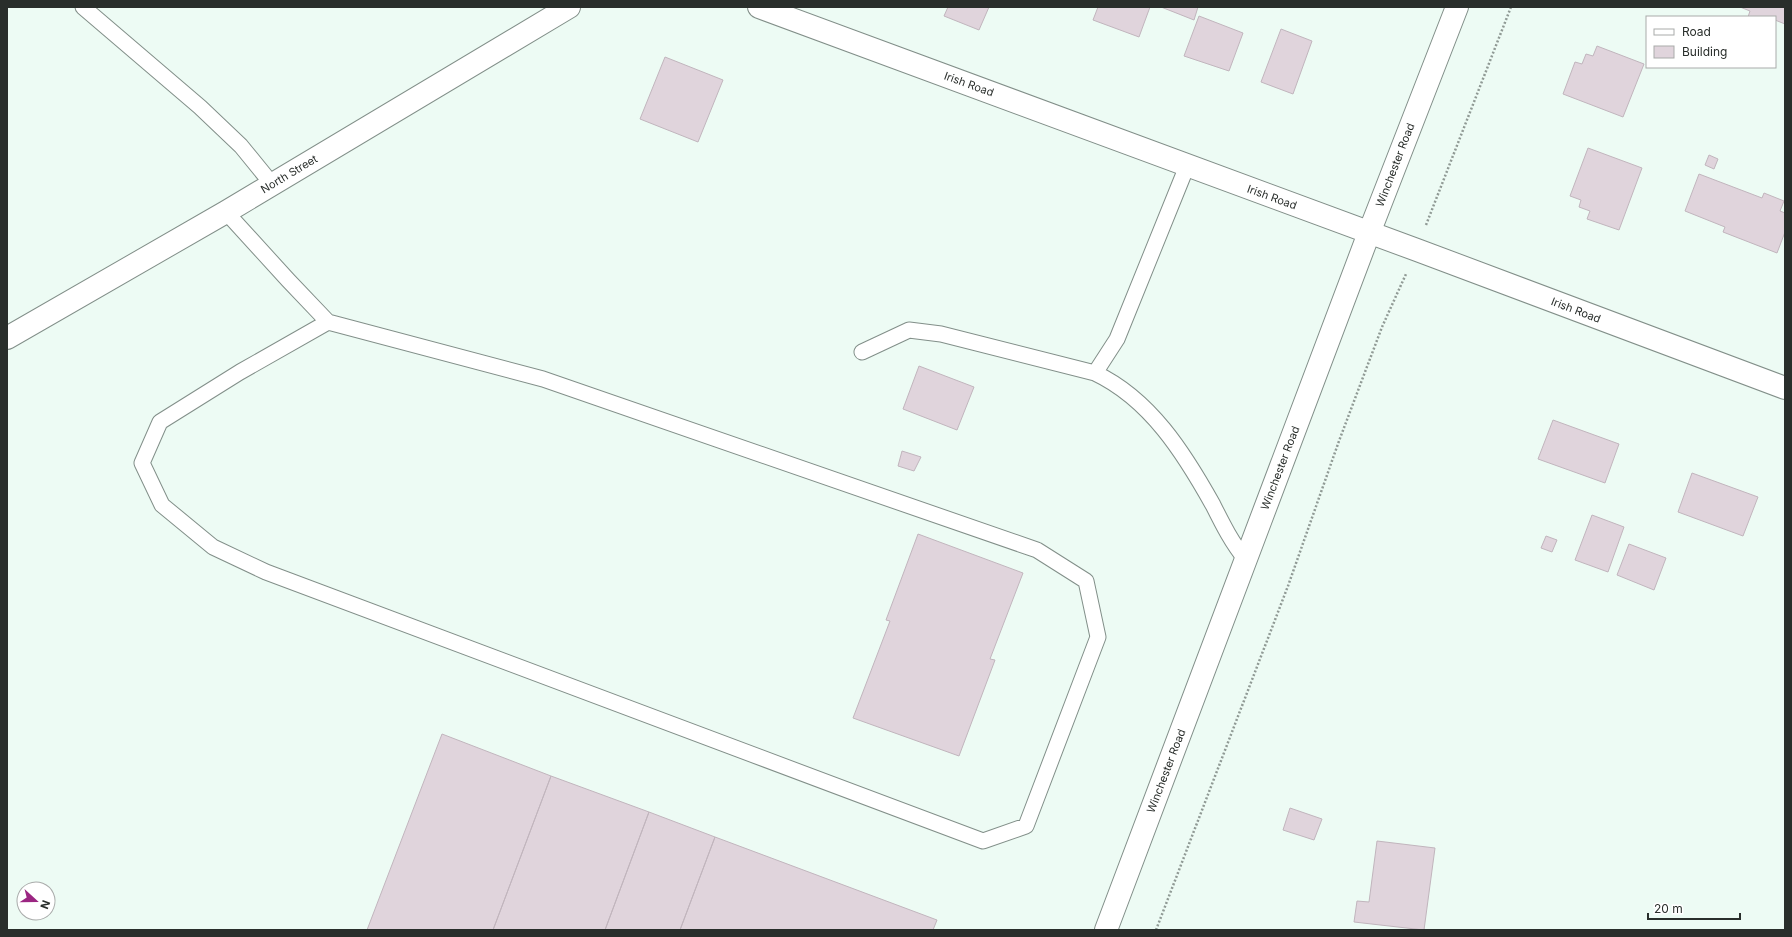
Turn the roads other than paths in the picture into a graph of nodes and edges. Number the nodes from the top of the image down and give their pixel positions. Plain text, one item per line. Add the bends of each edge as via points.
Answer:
1 (83, 7) edge
2 (569, 7) edge
3 (759, 7) edge
4 (1457, 7) edge
5 (1188, 166) junction
6 (272, 184) junction
7 (226, 212) junction
8 (1369, 233) junction
9 (328, 322) junction
10 (7, 338) edge
11 (862, 352) dead end
12 (1095, 373) junction
13 (1785, 388) edge
14 (1246, 560) junction
15 (1106, 930) edge

1 - 6 lane via 200,107 241,146
2 - 6 street, North Street
3 - 5 street, Irish Road
4 - 8 street, Winchester Road
5 - 8 street, Irish Road
5 - 12 lane via 1117,339
6 - 7 street, North Street
7 - 9 lane
7 - 10 street, North Street
8 - 13 street, Irish Road
8 - 14 street, Winchester Road
9 - 9 lane via 543,379 1036,550 1086,581 1098,637 1026,826 983,841 266,572 213,546 162,505 142,463 160,422 240,372
11 - 12 lane via 909,330 941,334
12 - 14 lane via 1113,381 1157,421 1178,448 1233,545
14 - 15 street, Winchester Road

